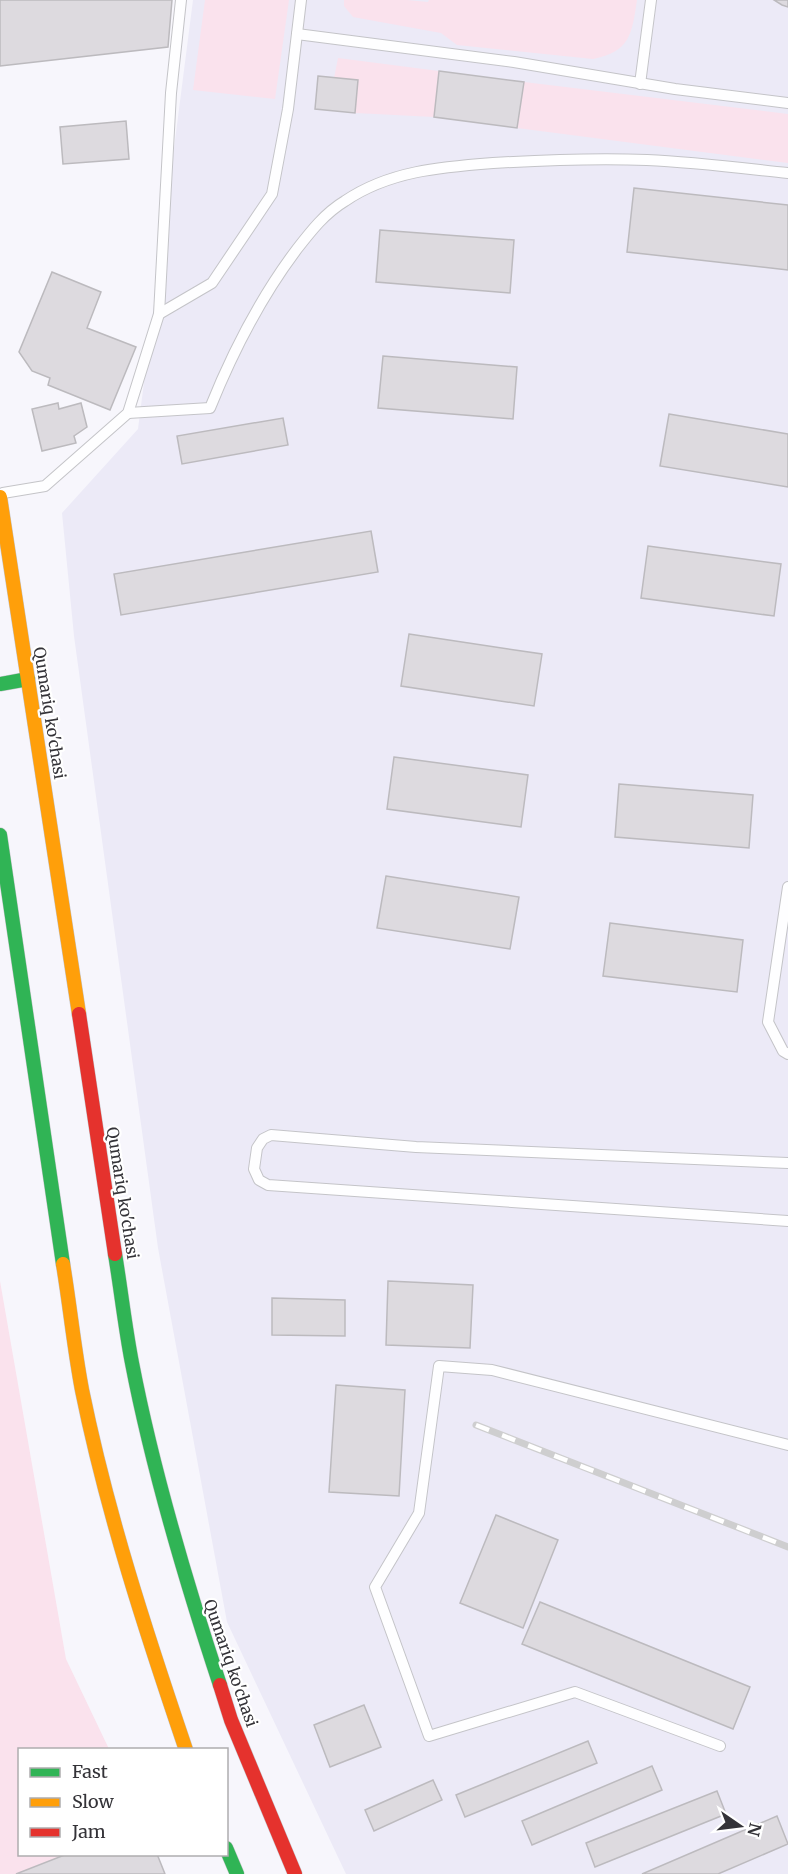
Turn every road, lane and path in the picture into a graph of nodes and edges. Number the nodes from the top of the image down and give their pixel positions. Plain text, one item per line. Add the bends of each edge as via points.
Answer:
1 (181, 0) edge
2 (301, 0) edge
3 (651, 0) edge
4 (297, 34) junction
5 (640, 84) junction
6 (788, 103) edge
7 (788, 173) edge
8 (159, 315) junction
9 (128, 413) junction
10 (0, 495) edge
11 (28, 679) junction
12 (0, 684) edge
13 (0, 835) edge
14 (788, 888) edge
15 (788, 1054) edge
16 (788, 1163) edge
17 (788, 1221) edge
18 (788, 1445) edge
19 (720, 1746) dead end
20 (186, 1748) edge
21 (228, 1853) edge
22 (237, 1874) edge
23 (296, 1874) edge

1 - 8 lane via 171,93
2 - 4 lane
3 - 5 lane
4 - 5 lane
4 - 8 lane via 272,194 212,283
5 - 6 lane
7 - 9 lane via 649,160 587,159 446,167 411,172 377,183 344,201 316,225 281,270 251,318 210,408
8 - 9 lane
9 - 10 lane via 45,486
10 - 11 main road, Qumariq ko'chasi
11 - 12 main road
11 - 23 main road, Qumariq ko'chasi via 132,1362 158,1479 231,1720
13 - 20 main road via 82,1389 142,1619
14 - 15 lane via 768,1022
16 - 17 lane via 416,1147 271,1135 257,1148 254,1169 259,1180 268,1185
18 - 19 lane via 492,1371 440,1366 419,1513 375,1587 429,1736 575,1692
21 - 22 main road

